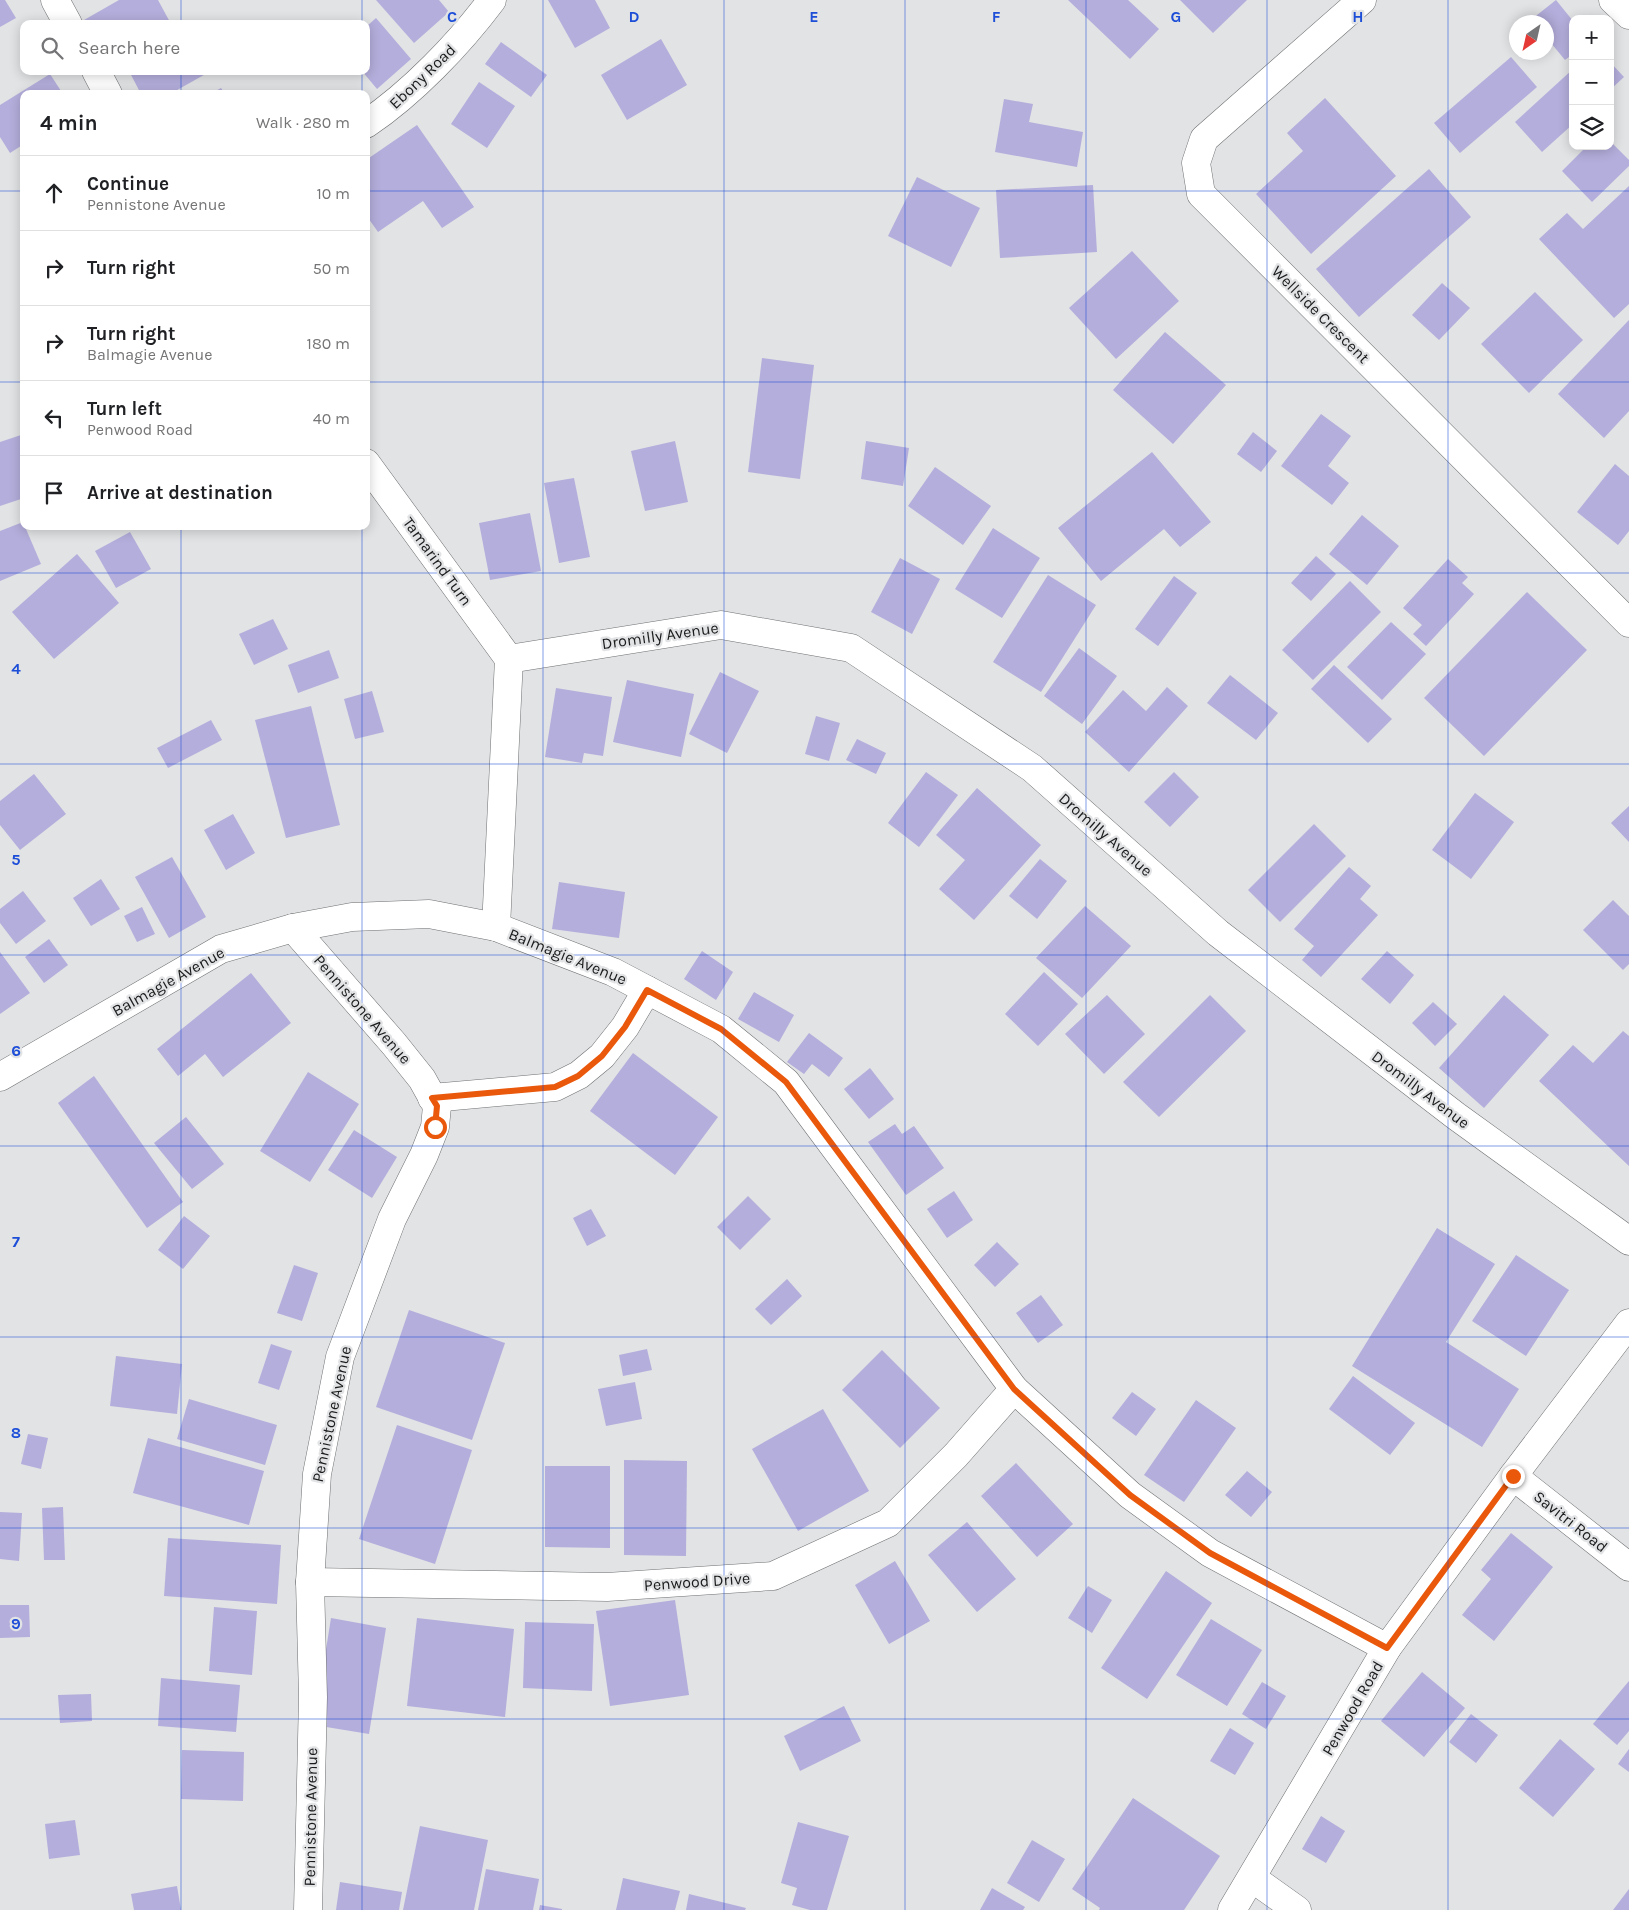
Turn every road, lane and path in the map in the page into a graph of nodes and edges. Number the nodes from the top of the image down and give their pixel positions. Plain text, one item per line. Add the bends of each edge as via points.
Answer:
1 (55, 0) edge
2 (492, 0) edge
3 (1362, 0) edge
4 (1613, 0) edge
5 (1629, 15) edge
6 (66, 20) edge
7 (98, 75) edge
8 (106, 90) edge
9 (370, 121) edge
10 (370, 468) edge
11 (1629, 623) edge
12 (509, 659) junction
13 (496, 927) junction
14 (293, 928) junction
15 (647, 990) junction
16 (0, 1077) edge
17 (432, 1098) junction
18 (1629, 1241) edge
19 (1629, 1322) edge
20 (1014, 1389) junction
21 (1513, 1476) junction
22 (1629, 1567) edge
23 (310, 1582) junction
24 (1387, 1648) junction
25 (1252, 1878) junction
26 (308, 1910) edge
27 (1232, 1910) edge
28 (1297, 1910) edge

1 - 6 street
2 - 9 street, Ebony Road via 463,36 389,108
3 - 11 street, Wellside Crescent via 1204,139 1196,163 1201,194
4 - 5 street
7 - 8 street
10 - 12 street, Tamarind Turn
12 - 13 street
12 - 18 street, Dromilly Avenue via 721,625 852,648 1032,768 1218,933 1456,1116
13 - 14 street, Balmagie Avenue via 429,914 352,918
13 - 15 street, Balmagie Avenue via 613,972
14 - 16 street, Balmagie Avenue via 221,949
14 - 17 street, Pennistone Avenue via 394,1044 422,1079
15 - 17 street via 608,1049 578,1076 555,1087
15 - 20 street, Balmagie Avenue via 721,1029 786,1082
17 - 23 street, Pennistone Avenue via 437,1106 435,1127 392,1219 340,1357 317,1474
19 - 21 street, Penwood Road
20 - 23 street, Penwood Drive via 956,1455 888,1524 773,1576 607,1587
20 - 24 street, Balmagie Avenue via 1130,1495 1210,1553
21 - 22 street, Savitri Road
21 - 24 street, Penwood Road
23 - 26 street, Pennistone Avenue via 313,1697
24 - 25 street, Penwood Road
25 - 27 street, Penwood Road
25 - 28 street

